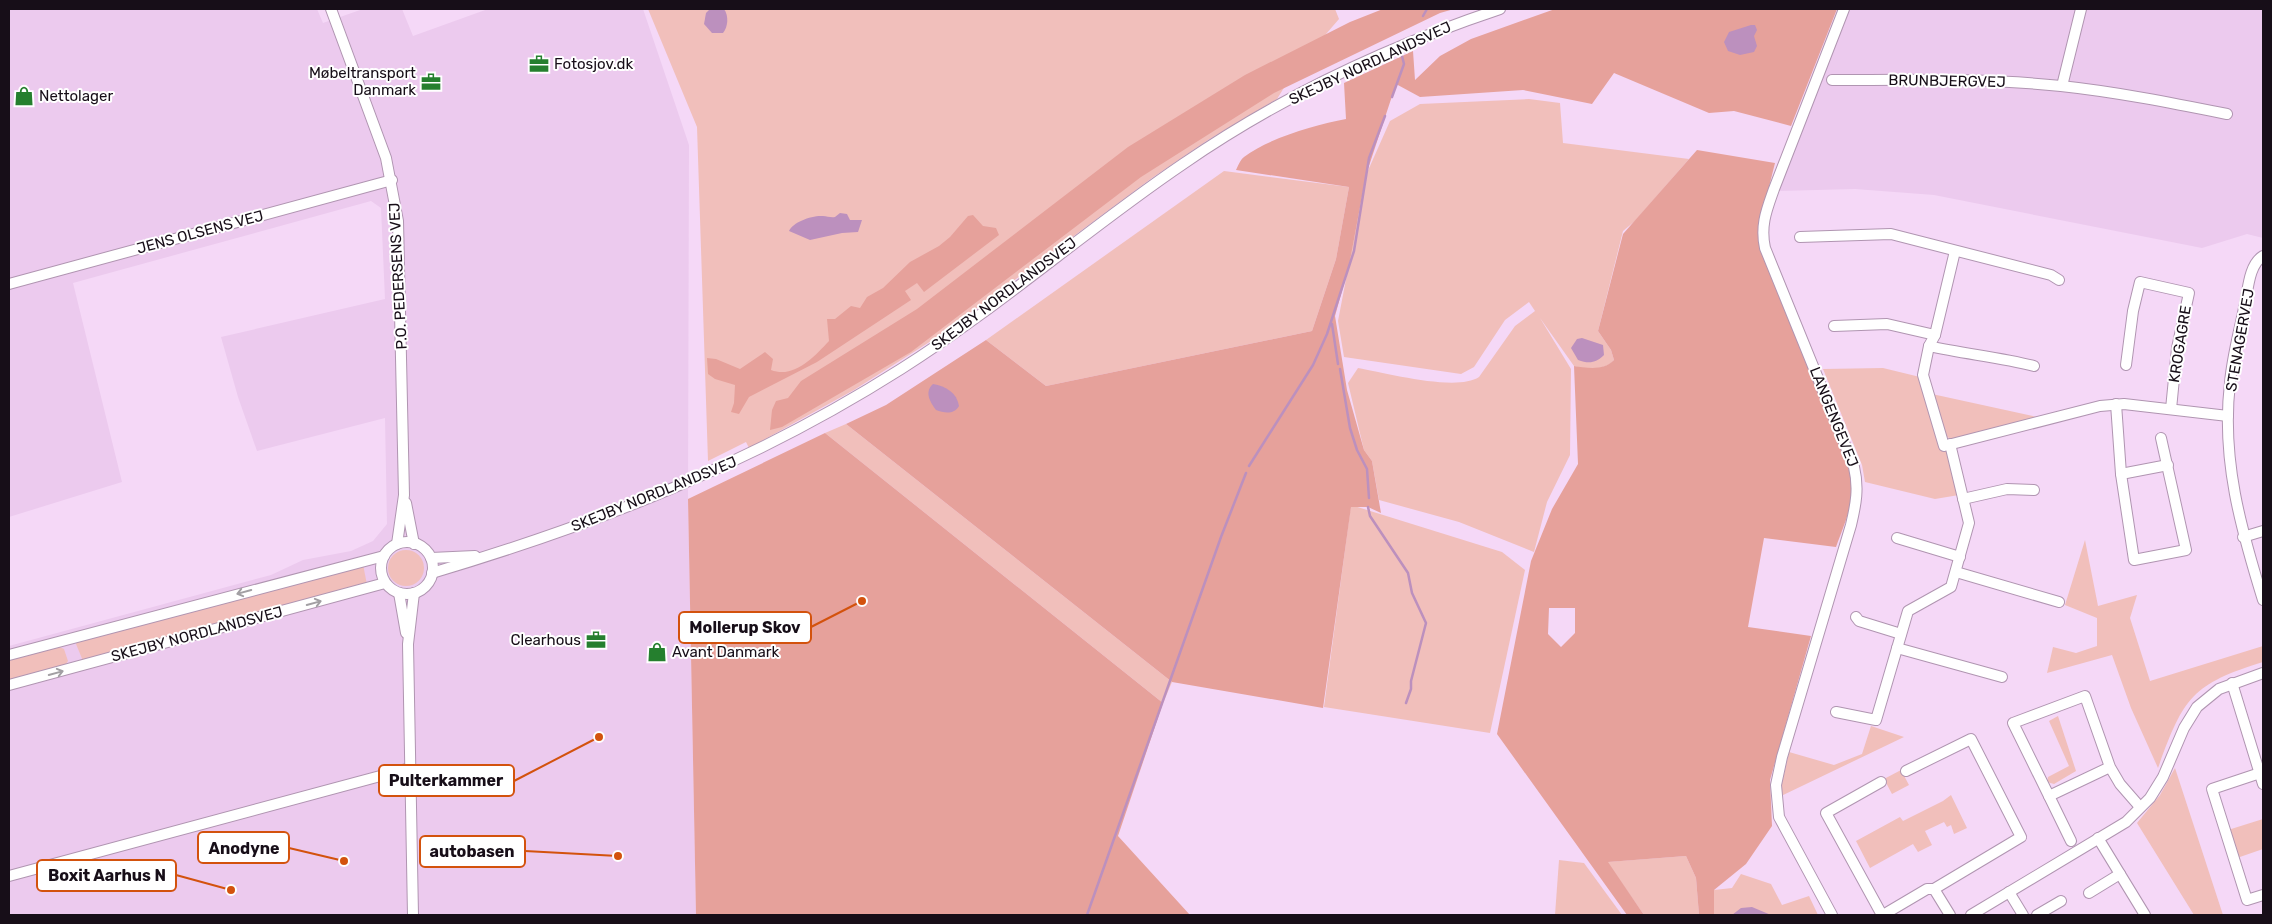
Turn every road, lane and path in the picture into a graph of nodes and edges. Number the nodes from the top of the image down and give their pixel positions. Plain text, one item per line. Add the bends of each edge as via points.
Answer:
1 (331, 9) edge
2 (1500, 9) edge
3 (1844, 9) edge
4 (2081, 9) edge
5 (1832, 80) dead end
6 (2062, 86) junction
7 (2227, 114) dead end
8 (392, 180) junction
9 (1800, 237) dead end
10 (1955, 251) junction
11 (2262, 257) edge
12 (2059, 280) dead end
13 (9, 284) edge
14 (1834, 326) dead end
15 (1936, 335) junction
16 (1930, 346) junction
17 (2126, 365) dead end
18 (2034, 366) dead end
19 (2116, 404) junction
20 (2171, 409) junction
21 (2228, 416) junction
22 (2161, 438) dead end
23 (1950, 444) junction
24 (2168, 465) junction
25 (2121, 474) junction
26 (2034, 490) dead end
27 (404, 495) junction
28 (1964, 499) junction
29 (2263, 531) edge
30 (2243, 537) junction
31 (1897, 538) dead end
32 (397, 544) junction
33 (414, 544) junction
34 (494, 554) junction
35 (384, 556) junction
36 (1960, 557) junction
37 (431, 558) junction
38 (1956, 572) junction
39 (432, 573) junction
40 (385, 583) junction
41 (398, 592) junction
42 (414, 592) junction
43 (2263, 600) edge
44 (2059, 602) dead end
45 (1856, 617) dead end
46 (1902, 634) junction
47 (408, 644) junction
48 (1897, 648) junction
49 (9, 655) edge
50 (2263, 673) edge
51 (2002, 677) dead end
52 (2232, 683) junction
53 (9, 685) edge
54 (1836, 712) dead end
55 (2110, 767) junction
56 (410, 768) junction
57 (1906, 771) dead end
58 (2260, 773) junction
59 (1881, 782) dead end
60 (2263, 784) edge
61 (2050, 796) junction
62 (2140, 807) junction
63 (2098, 838) junction
64 (2071, 841) dead end
65 (2120, 874) junction
66 (9, 876) edge
67 (1934, 890) junction
68 (2009, 892) junction
69 (2089, 893) dead end
70 (2263, 895) edge
71 (2061, 901) dead end
72 (413, 915) edge
73 (1832, 915) edge
74 (1882, 915) edge
75 (1950, 915) edge
76 (1971, 915) edge
77 (2023, 915) edge
78 (2037, 915) edge
79 (2145, 915) edge

1 - 8 street, P.O. PEDERSENS VEJ
2 - 34 street, SKEJBY NORDLANDSVEJ via 1456,23 1364,62 1289,99 1229,134 1098,224 957,331 799,429 662,494
3 - 73 street, LANGENGEVEJ via 1765,213 1762,232 1765,248 1858,480 1851,525 1824,609 1776,785 1779,817
4 - 6 street
5 - 6 street, BRUNBJERGVEJ via 1940,80
6 - 7 street, BRUNBJERGVEJ
8 - 13 street, JENS OLSENS VEJ
8 - 27 street, P.O. PEDERSENS VEJ via 400,245
9 - 10 street via 1891,234
10 - 12 street via 2051,275
10 - 15 street
11 - 21 street, STENAGERVEJ via 2252,273 2234,354
14 - 15 street via 1887,324
15 - 16 street
16 - 18 street
16 - 23 street via 1923,376 1944,446
17 - 20 street, KROGAGRE via 2140,282 2189,293 2177,348
19 - 20 street
19 - 23 street
19 - 25 street
20 - 21 street
21 - 30 street, STENAGERVEJ via 2230,470
22 - 24 street
23 - 28 street
24 - 25 street
24 - 25 street via 2186,550 2134,560
26 - 28 street via 2006,489
27 - 32 street, P.O. PEDERSENS VEJ
27 - 33 street, P.O. PEDERSENS VEJ
28 - 36 street via 1969,523
29 - 30 street
30 - 43 street, STENAGERVEJ
31 - 36 street
32 - 33 street
32 - 35 street
33 - 37 street
34 - 37 street, SKEJBY NORDLANDSVEJ
34 - 39 street, SKEJBY NORDLANDSVEJ
35 - 40 street via 381,570
35 -> 49 street, SKEJBY NORDLANDSVEJ
36 - 38 street
37 - 39 street
38 - 44 street
38 - 46 street via 1952,587 1908,611
39 - 42 street via 425,585
40 - 41 street
53 -> 40 street, SKEJBY NORDLANDSVEJ
41 - 42 street
41 - 47 street
42 - 47 street
45 - 46 street via 1859,621
46 - 48 street
47 - 56 street
48 - 51 street
48 - 54 street via 1876,720
50 - 52 street
52 - 58 street
52 - 62 street via 2207,697 2197,707 2184,728 2163,777
55 - 61 street
55 - 61 street via 2085,696 2013,723
55 - 62 street
56 - 66 street
56 - 72 street
57 - 67 street via 1971,739 2021,837
58 - 60 street
58 - 70 street via 2212,789 2247,900
59 - 74 street via 1826,813
61 - 64 street
62 - 63 street via 2126,822
63 - 65 street
63 - 68 street
65 - 69 street
65 - 79 street
67 - 74 street via 1928,889
67 - 75 street
68 - 76 street
68 - 77 street
71 - 78 street

